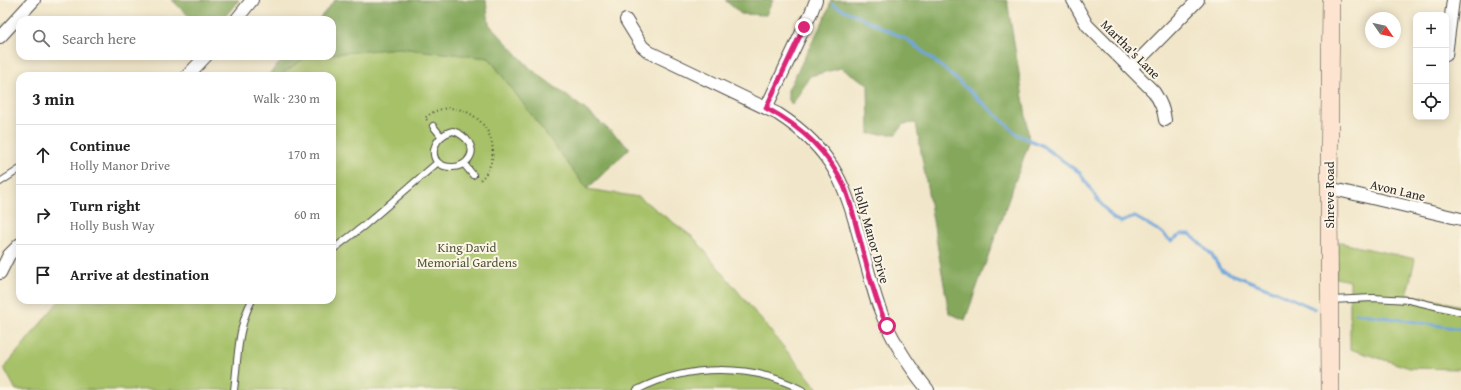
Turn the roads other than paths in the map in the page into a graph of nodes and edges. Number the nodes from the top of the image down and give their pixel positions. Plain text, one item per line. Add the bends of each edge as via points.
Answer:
1 (34, 0) edge
2 (252, 0) edge
3 (816, 0) edge
4 (1073, 0) edge
5 (1198, 0) edge
6 (1331, 0) edge
7 (1453, 0) edge
8 (19, 16) edge
9 (239, 16) edge
10 (16, 20) edge
11 (626, 20) dead end
12 (0, 37) edge
13 (1447, 48) edge
14 (202, 60) edge
15 (1131, 68) junction
16 (191, 72) edge
17 (766, 108) junction
18 (1165, 120) dead end
19 (433, 126) dead end
20 (441, 136) junction
21 (437, 162) junction
22 (464, 164) junction
23 (16, 172) edge
24 (473, 175) dead end
25 (0, 182) edge
26 (1329, 188) junction
27 (1461, 219) edge
28 (336, 247) edge
29 (16, 248) edge
30 (0, 273) edge
31 (1330, 300) junction
32 (250, 304) edge
33 (1461, 312) edge
34 (234, 390) edge
35 (637, 390) edge
36 (802, 390) edge
37 (928, 390) edge
38 (1330, 390) edge

1 - 8 street
2 - 9 street
3 - 17 street
4 - 15 street, Martha's Lane via 1087,25
5 - 15 street
6 - 26 main road, Shreve Road
7 - 13 street
10 - 12 street
11 - 17 street, Holly Manor Drive via 642,46 650,52
14 - 16 street
15 - 18 street, Martha's Lane via 1160,100
17 - 37 street, Holly Manor Drive via 809,137 833,166 850,204 881,313 900,350
19 - 20 lane
20 - 21 lane via 435,144 434,154
20 - 22 lane via 452,131 466,138 471,153 469,160
21 - 22 lane via 448,167
21 - 28 lane
22 - 24 lane
23 - 25 lane
26 - 27 street, Avon Lane
26 - 31 main road, Shreve Road
29 - 30 street via 9,255
31 - 33 lane via 1409,300
31 - 38 main road, Shreve Road
32 - 34 lane via 242,325
35 - 36 lane via 667,377 715,370 756,374

